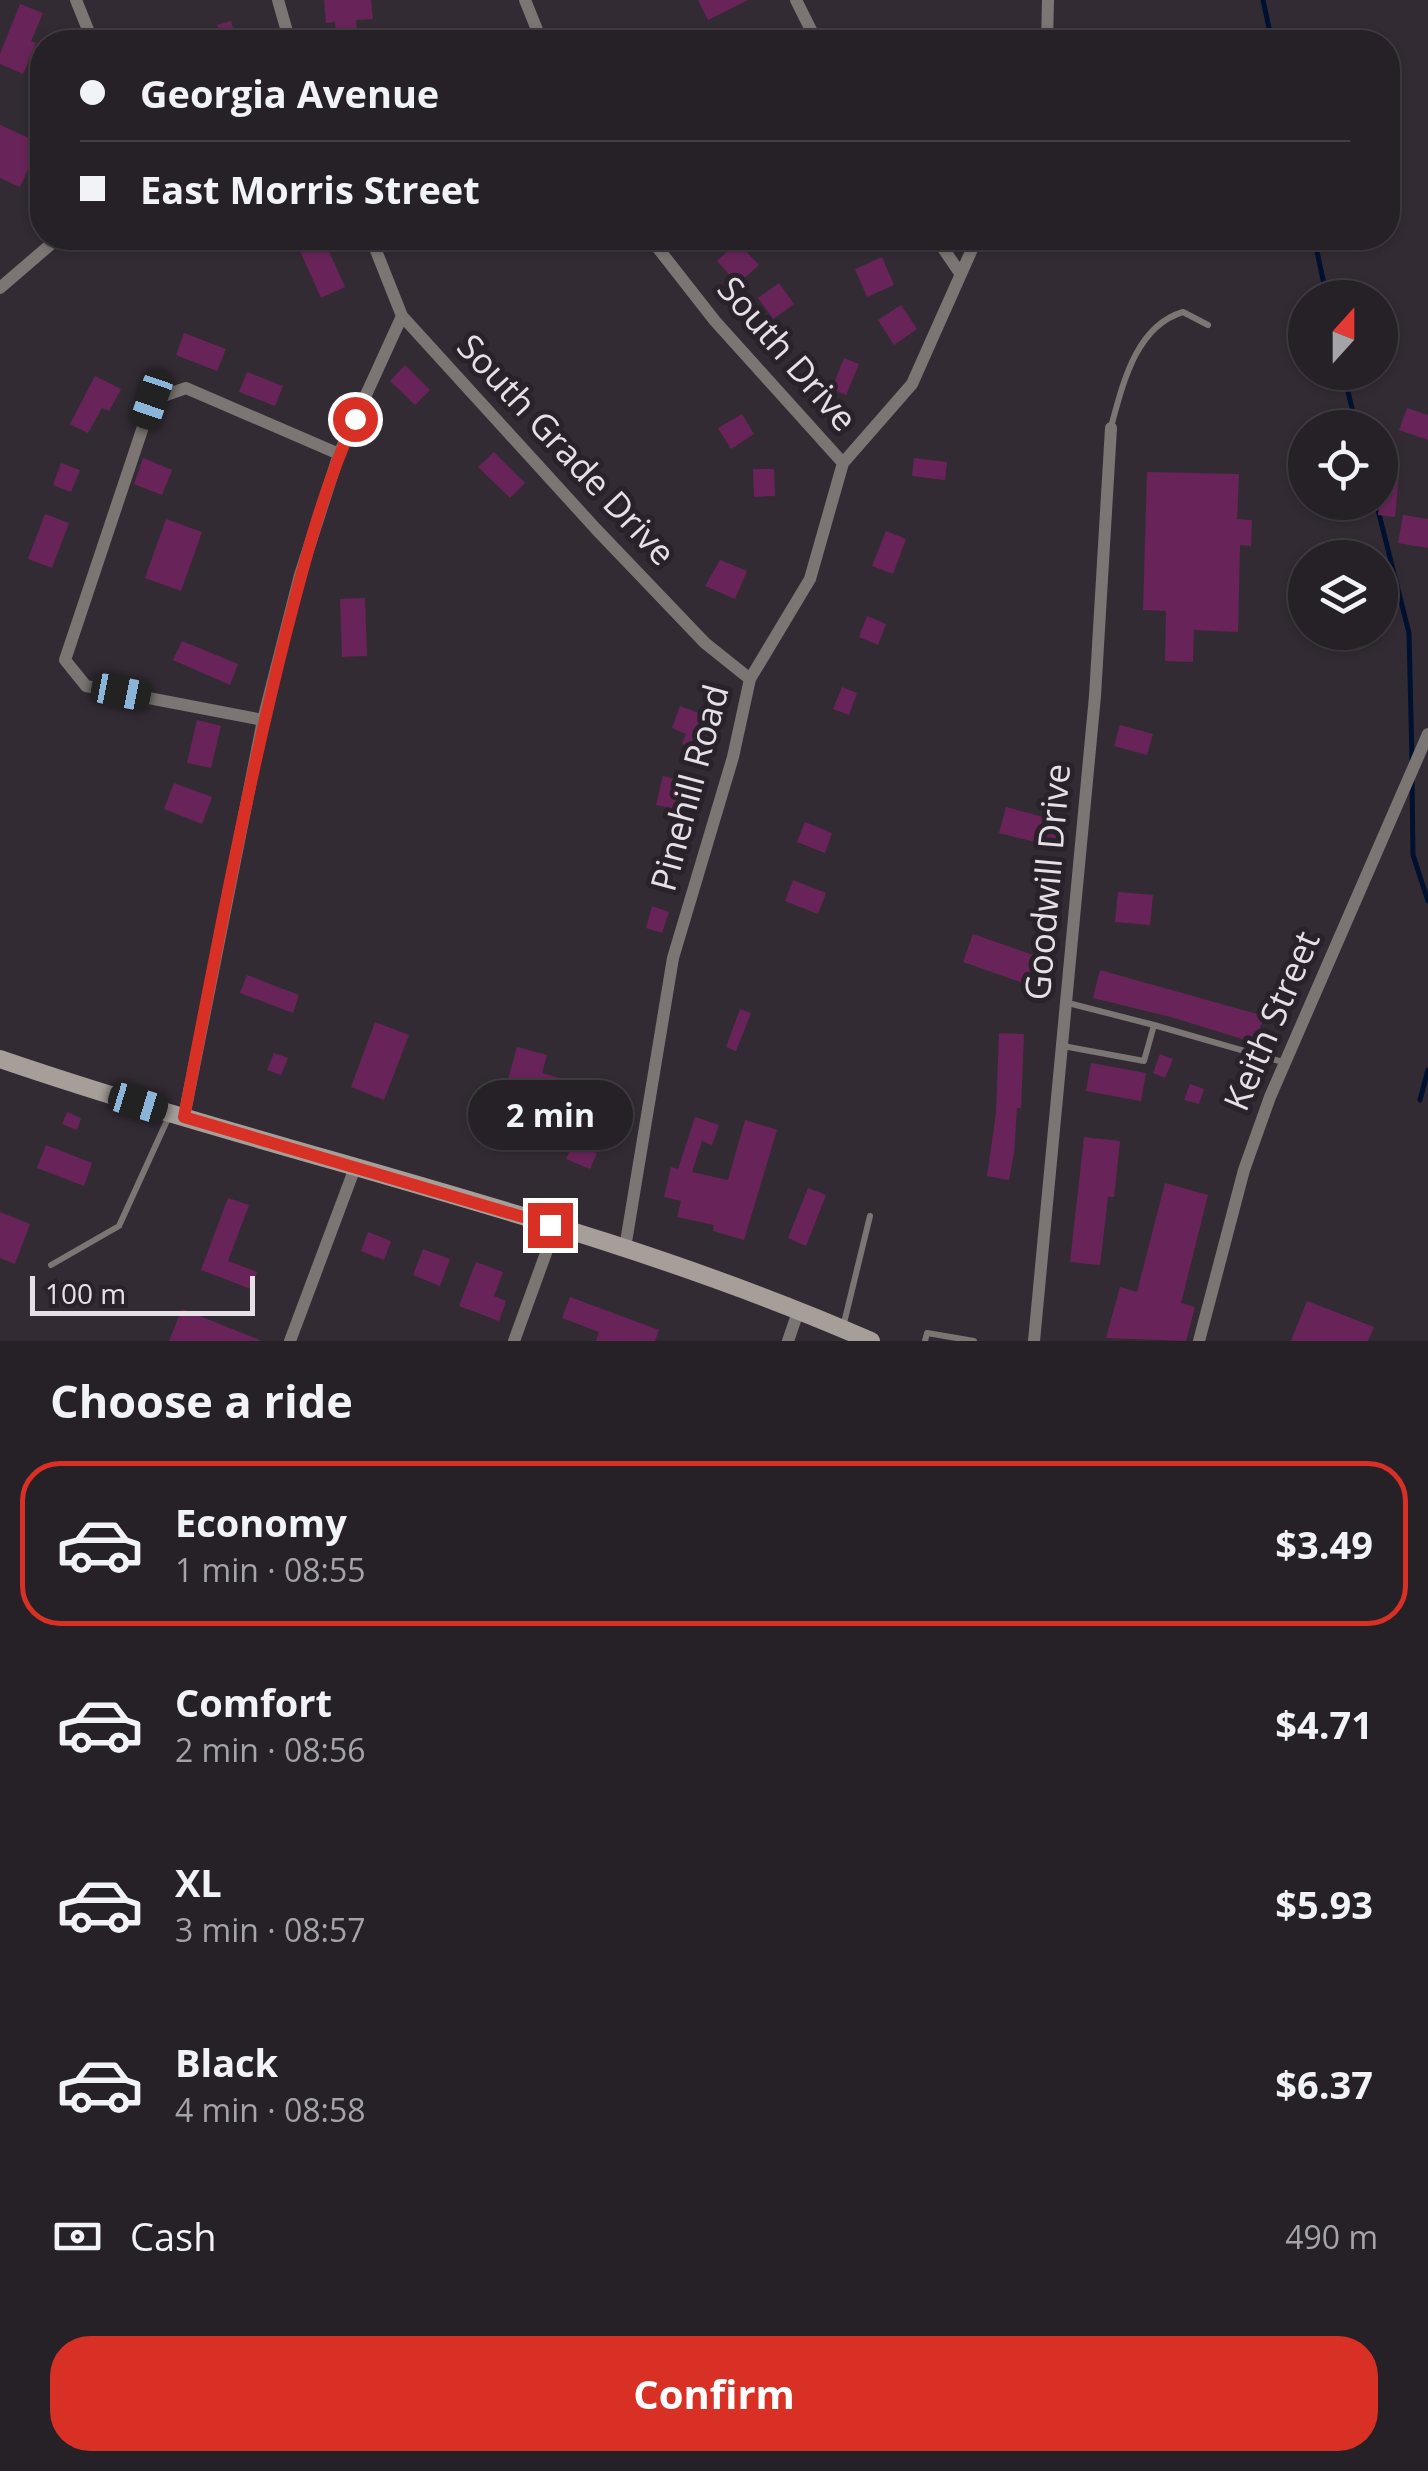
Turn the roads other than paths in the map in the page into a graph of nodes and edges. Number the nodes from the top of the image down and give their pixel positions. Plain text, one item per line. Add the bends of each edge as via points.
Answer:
1 (76, 0) edge
2 (278, 0) edge
3 (526, 0) edge
4 (796, 0) edge
5 (1048, 0) edge
6 (89, 30) edge
7 (287, 30) edge
8 (537, 30) edge
9 (811, 30) edge
10 (1047, 30) edge
11 (44, 250) edge
12 (375, 250) edge
13 (659, 250) edge
14 (944, 250) edge
15 (971, 250) edge
16 (960, 273) junction
17 (0, 288) edge
18 (402, 316) junction
19 (1208, 325) dead end
20 (1111, 428) joint
21 (339, 454) junction
22 (843, 463) junction
23 (750, 680) junction
24 (263, 720) junction
25 (1428, 734) edge
26 (1067, 1003) junction
27 (1154, 1025) junction
28 (1064, 1046) junction
29 (0, 1059) edge
30 (1285, 1062) junction
31 (178, 1115) junction
32 (356, 1166) junction
33 (870, 1216) dead end
34 (550, 1225) junction
35 (625, 1248) junction
36 (51, 1265) dead end
37 (799, 1309) junction
38 (843, 1328) junction
39 (290, 1341) edge
40 (514, 1341) edge
41 (788, 1341) edge
42 (871, 1341) edge
43 (925, 1341) edge
44 (974, 1341) edge
45 (1034, 1341) edge
46 (1199, 1341) edge

1 - 6 street
2 - 7 street
3 - 8 street
4 - 9 street
5 - 10 street
11 - 17 street
12 - 18 street, South Grade Drive
13 - 22 street, South Drive
14 - 16 street
15 - 16 street, Pinehill Road
16 - 22 street, Pinehill Road via 912,384
18 - 21 street
18 - 23 street, South Grade Drive via 596,529 705,643
19 - 20 lane via 1183,312 1163,318 1138,348
20 - 26 street, Goodwill Drive
21 - 24 street
21 - 24 street via 186,388 152,400 65,660 86,686
22 - 23 street, Pinehill Road via 810,579
23 - 35 street, Pinehill Road via 673,958
24 - 31 street
25 - 30 street, Keith Street
26 - 27 lane
26 - 28 street, Goodwill Drive
27 - 28 lane via 1144,1061
27 - 30 lane
28 - 45 street, Goodwill Drive
29 - 31 main road
30 - 46 street, Keith Street via 1244,1170
31 - 32 main road
31 - 36 lane via 119,1226
32 - 34 main road
32 - 39 street
33 - 38 lane
34 - 35 main road
34 - 40 street via 550,1242
35 - 37 main road
37 - 38 main road
37 - 41 street
38 - 42 main road
43 - 44 lane via 927,1333

